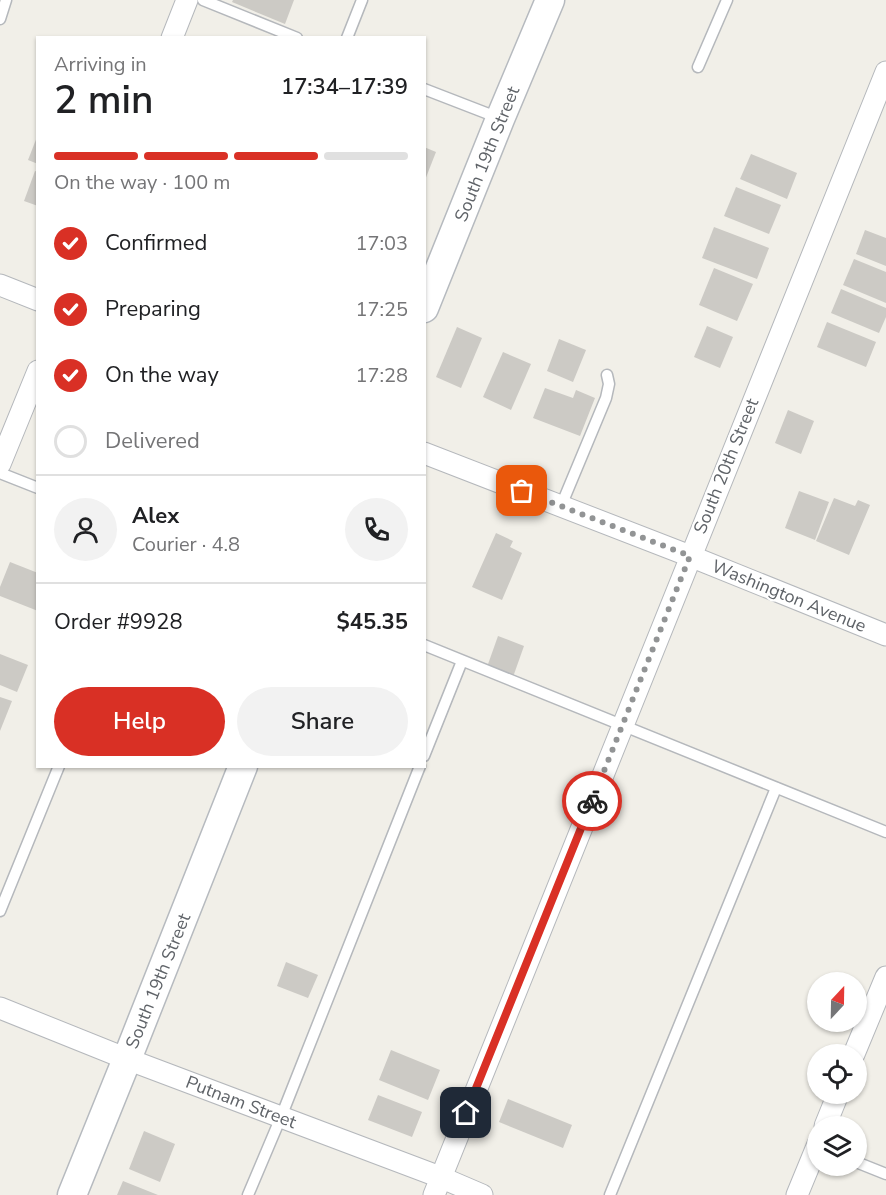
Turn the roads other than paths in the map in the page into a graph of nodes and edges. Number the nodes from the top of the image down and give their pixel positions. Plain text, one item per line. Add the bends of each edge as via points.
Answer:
1 (6, 0) edge
2 (187, 0) edge
3 (202, 0) edge
4 (362, 0) edge
5 (550, 0) edge
6 (727, 0) edge
7 (0, 19) edge
8 (173, 36) edge
9 (292, 36) edge
10 (348, 36) edge
11 (698, 68) dead end
12 (886, 72) edge
13 (426, 89) edge
14 (500, 119) junction
15 (0, 285) edge
16 (36, 299) edge
17 (426, 303) edge
18 (607, 375) dead end
19 (36, 376) edge
20 (426, 454) edge
21 (0, 464) edge
22 (0, 473) edge
23 (36, 487) edge
24 (561, 506) junction
25 (690, 556) junction
26 (886, 635) edge
27 (426, 646) edge
28 (462, 661) junction
29 (622, 725) junction
30 (426, 751) edge
31 (58, 768) edge
32 (242, 768) edge
33 (419, 768) edge
34 (776, 788) junction
35 (886, 832) edge
36 (0, 911) edge
37 (886, 977) edge
38 (0, 1008) edge
39 (858, 1044) edge
40 (127, 1059) junction
41 (281, 1117) junction
42 (867, 1166) edge
43 (807, 1170) edge
44 (886, 1174) edge
45 (437, 1186) edge
46 (72, 1195) edge
47 (248, 1195) edge
48 (483, 1195) edge
49 (610, 1195) edge
50 (797, 1195) edge

1 - 7 lane
2 - 8 street
3 - 9 lane
4 - 10 lane
5 - 14 street, South 19th Street
6 - 11 lane
12 - 25 street, South 20th Street
13 - 14 lane
14 - 17 street, South 19th Street
15 - 16 street
18 - 24 lane via 606,398
19 - 21 street
20 - 24 street, Washington Avenue
22 - 23 lane
24 - 25 street, Washington Avenue
25 - 26 street, Washington Avenue
25 - 29 street, South 20th Street
27 - 28 lane
28 - 29 lane
28 - 30 lane
29 - 34 lane
29 - 45 street, South 20th Street
31 - 36 lane
32 - 40 street, South 19th Street
33 - 41 lane
34 - 35 lane
34 - 49 lane
37 - 39 street
38 - 40 street, Putnam Street
40 - 41 street, Putnam Street
40 - 46 street, South 19th Street
41 - 45 street, Putnam Street
41 - 47 lane
42 - 44 lane
43 - 50 street
45 - 48 street, Putnam Street

